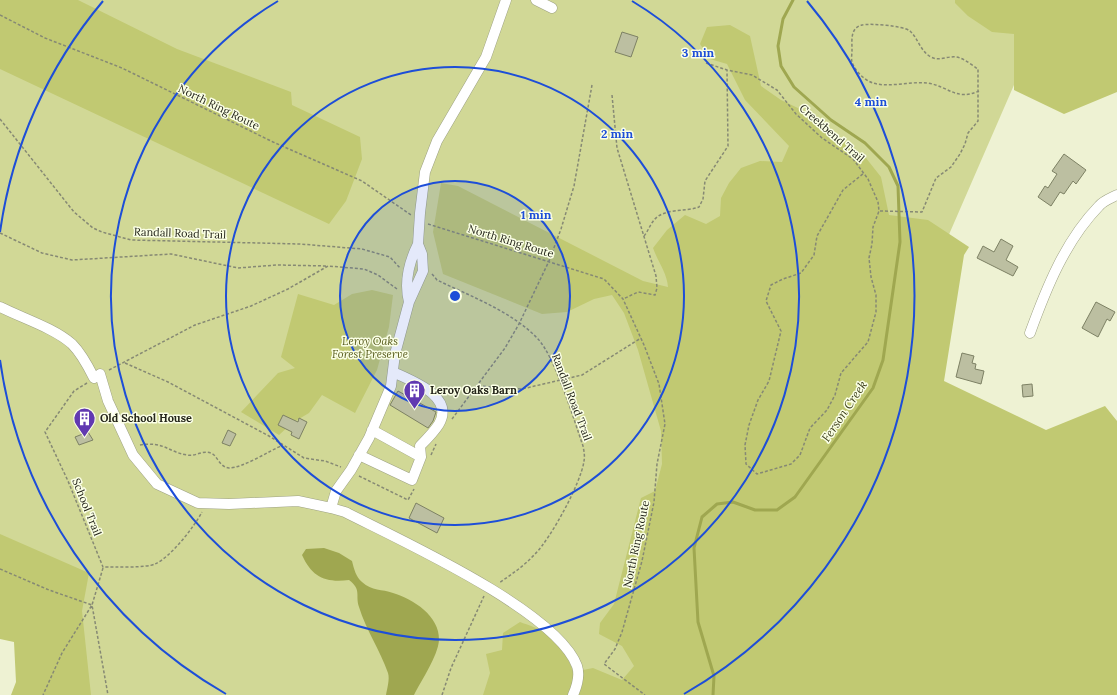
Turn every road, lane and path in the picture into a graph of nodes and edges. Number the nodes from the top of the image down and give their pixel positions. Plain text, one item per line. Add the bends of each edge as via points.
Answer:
1 (506, 0) edge
2 (536, 0) edge
3 (552, 8) dead end
4 (0, 15) edge
5 (706, 63) dead end
6 (727, 70) junction
7 (592, 85) dead end
8 (979, 91) junction
9 (612, 95) dead end
10 (0, 119) edge
11 (864, 173) junction
12 (1117, 195) edge
13 (879, 211) junction
14 (419, 217) junction
15 (0, 233) edge
16 (644, 237) junction
17 (418, 244) junction
18 (549, 261) junction
19 (328, 266) junction
20 (405, 269) dead end
21 (430, 273) dead end
22 (408, 298) junction
23 (623, 299) junction
24 (0, 307) edge
25 (519, 324) junction
26 (1030, 333) dead end
27 (641, 338) junction
28 (126, 363) junction
29 (393, 372) junction
30 (97, 376) junction
31 (559, 381) junction
32 (478, 386) junction
33 (450, 422) dead end
34 (372, 430) junction
35 (136, 442) dead end
36 (437, 442) dead end
37 (283, 445) junction
38 (359, 455) junction
39 (425, 457) junction
40 (351, 470) junction
41 (414, 488) dead end
42 (206, 504) junction
43 (331, 508) junction
44 (103, 567) junction
45 (0, 569) edge
46 (495, 585) dead end
47 (488, 591) dead end
48 (43, 695) edge
49 (108, 695) edge
50 (442, 695) edge
51 (573, 695) edge
52 (645, 695) edge

1 - 14 street via 486,57 437,141 425,172
2 - 3 street
4 - 14 path, North Ring Route via 45,38 122,68 266,139 362,180
5 - 6 path, Creekbend Trail
6 - 11 path, Creekbend Trail via 752,75 777,90 796,114 822,138 853,159
6 - 16 path via 728,146 705,181 703,199 699,207 661,213
7 - 18 path via 570,201
8 - 8 path via 978,70 961,58 931,57 909,31 903,28 861,25 851,35 852,62 861,76 873,83 934,84 961,96
8 - 13 path via 978,121 968,133 960,154 950,167 936,178 922,212
9 - 16 path via 617,148
10 - 20 path, Randall Road Trail via 74,212 102,232 131,240 300,244 362,249 390,257 400,268
11 - 13 path, Creekbend Trail via 878,202
11 - 13 path, Creekbend Trail via 844,190 817,236 814,256 801,273 771,285 766,301 781,331 773,369 758,400 745,445 746,464 757,474 791,464 800,455 810,428 827,410 835,395 841,373 868,342 876,312 876,295 869,258 873,227
12 - 26 street via 1099,205 1067,248
14 - 17 street
14 - 18 path, North Ring Route
15 - 19 path via 42,253 72,260 172,254 238,268 277,265
16 - 23 path via 656,276 655,295 638,292
17 - 22 street via 408,270
17 - 22 street via 422,254 423,271
18 - 23 path, North Ring Route via 604,279
18 - 25 path
19 - 22 path via 364,269 378,275
19 - 28 path, School Trail via 251,306 195,325 169,337
21 - 25 path, Randall Road Trail via 437,280 489,305
22 - 29 street
23 - 27 path, North Ring Route
24 - 30 street via 62,336
25 - 31 path, Randall Road Trail via 539,340
25 - 32 path
27 - 31 path via 582,375
27 - 52 path, North Ring Route via 659,384 665,424 657,464 654,502 642,561 622,632 615,650 604,664
28 - 30 path, School Trail
28 - 37 path via 168,382
29 - 34 street via 391,386
29 - 39 street via 424,387 437,397 442,413 439,424 420,446
30 - 42 street via 134,455 157,484 198,503
30 - 44 path, School Trail via 74,391 45,432 68,480
31 - 32 path via 522,389
31 - 46 path, Randall Road Trail via 583,446 585,460 581,475 571,497 536,552 518,571
32 - 33 path
34 - 38 street
34 - 39 street
35 - 37 path via 140,445 160,445 188,456 206,452 213,454 222,465 229,468
36 - 39 path
37 - 40 path via 304,458
38 - 39 street via 412,480
38 - 40 street
40 - 41 path via 357,476 408,500
40 - 43 street via 336,491
42 - 43 street via 298,501
42 - 44 path via 195,526 178,546 155,564
43 - 51 street via 345,512 463,572 545,626 569,650 577,667 578,675
44 - 49 path via 92,605
45 - 48 path via 92,605 62,653
47 - 50 path via 475,612

